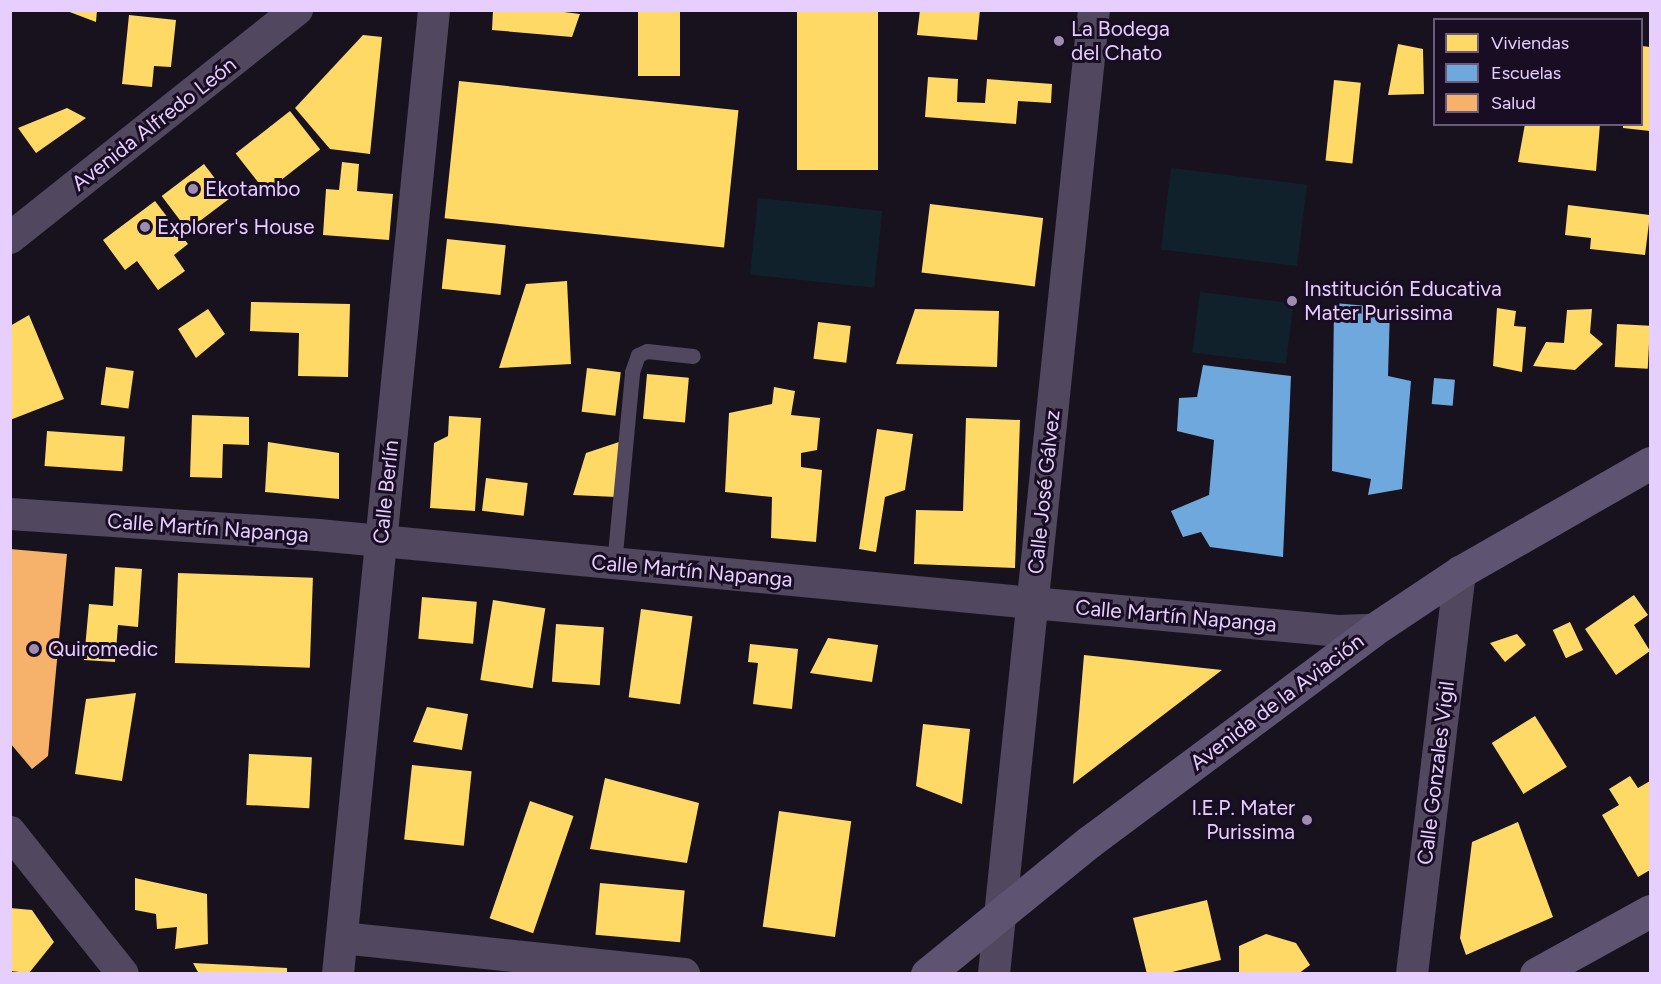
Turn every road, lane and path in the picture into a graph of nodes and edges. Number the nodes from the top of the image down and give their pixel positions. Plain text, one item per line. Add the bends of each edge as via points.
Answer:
1 (297, 10) edge
2 (434, 10) edge
3 (1094, 10) edge
4 (10, 237) edge
5 (693, 356) dead end
6 (1650, 463) edge
7 (10, 514) edge
8 (381, 541) junction
9 (614, 564) junction
10 (1460, 572) junction
11 (1032, 603) junction
12 (1373, 630) junction
13 (10, 832) edge
14 (1650, 911) edge
15 (1000, 913) junction
16 (342, 938) junction
17 (123, 974) edge
18 (338, 974) edge
19 (684, 974) edge
20 (927, 974) edge
21 (994, 974) edge
22 (1412, 974) edge
23 (1536, 974) edge

1 - 4 street, Avenida Alfredo León
2 - 8 street, Calle Berlín
3 - 11 street, Calle José Gálvez
5 - 9 lane via 647,351 638,355 632,372
6 - 10 main road, Avenida de la Aviación
7 - 8 street, Calle Martín Napanga
8 - 9 street, Calle Martín Napanga
8 - 16 street, Calle Berlín
9 - 11 street, Calle Martín Napanga
10 - 12 main road, Avenida de la Aviación
10 - 22 street, Calle Gonzales Vigil
11 - 12 street, Calle Martín Napanga via 1338,631
11 - 15 street, Calle José Gálvez
12 - 15 main road, Avenida de la Aviación
13 - 17 street
14 - 23 main road
15 - 20 main road, Avenida de la Aviación
15 - 21 street, Calle José Gálvez
16 - 18 street, Calle Berlín
16 - 19 street

